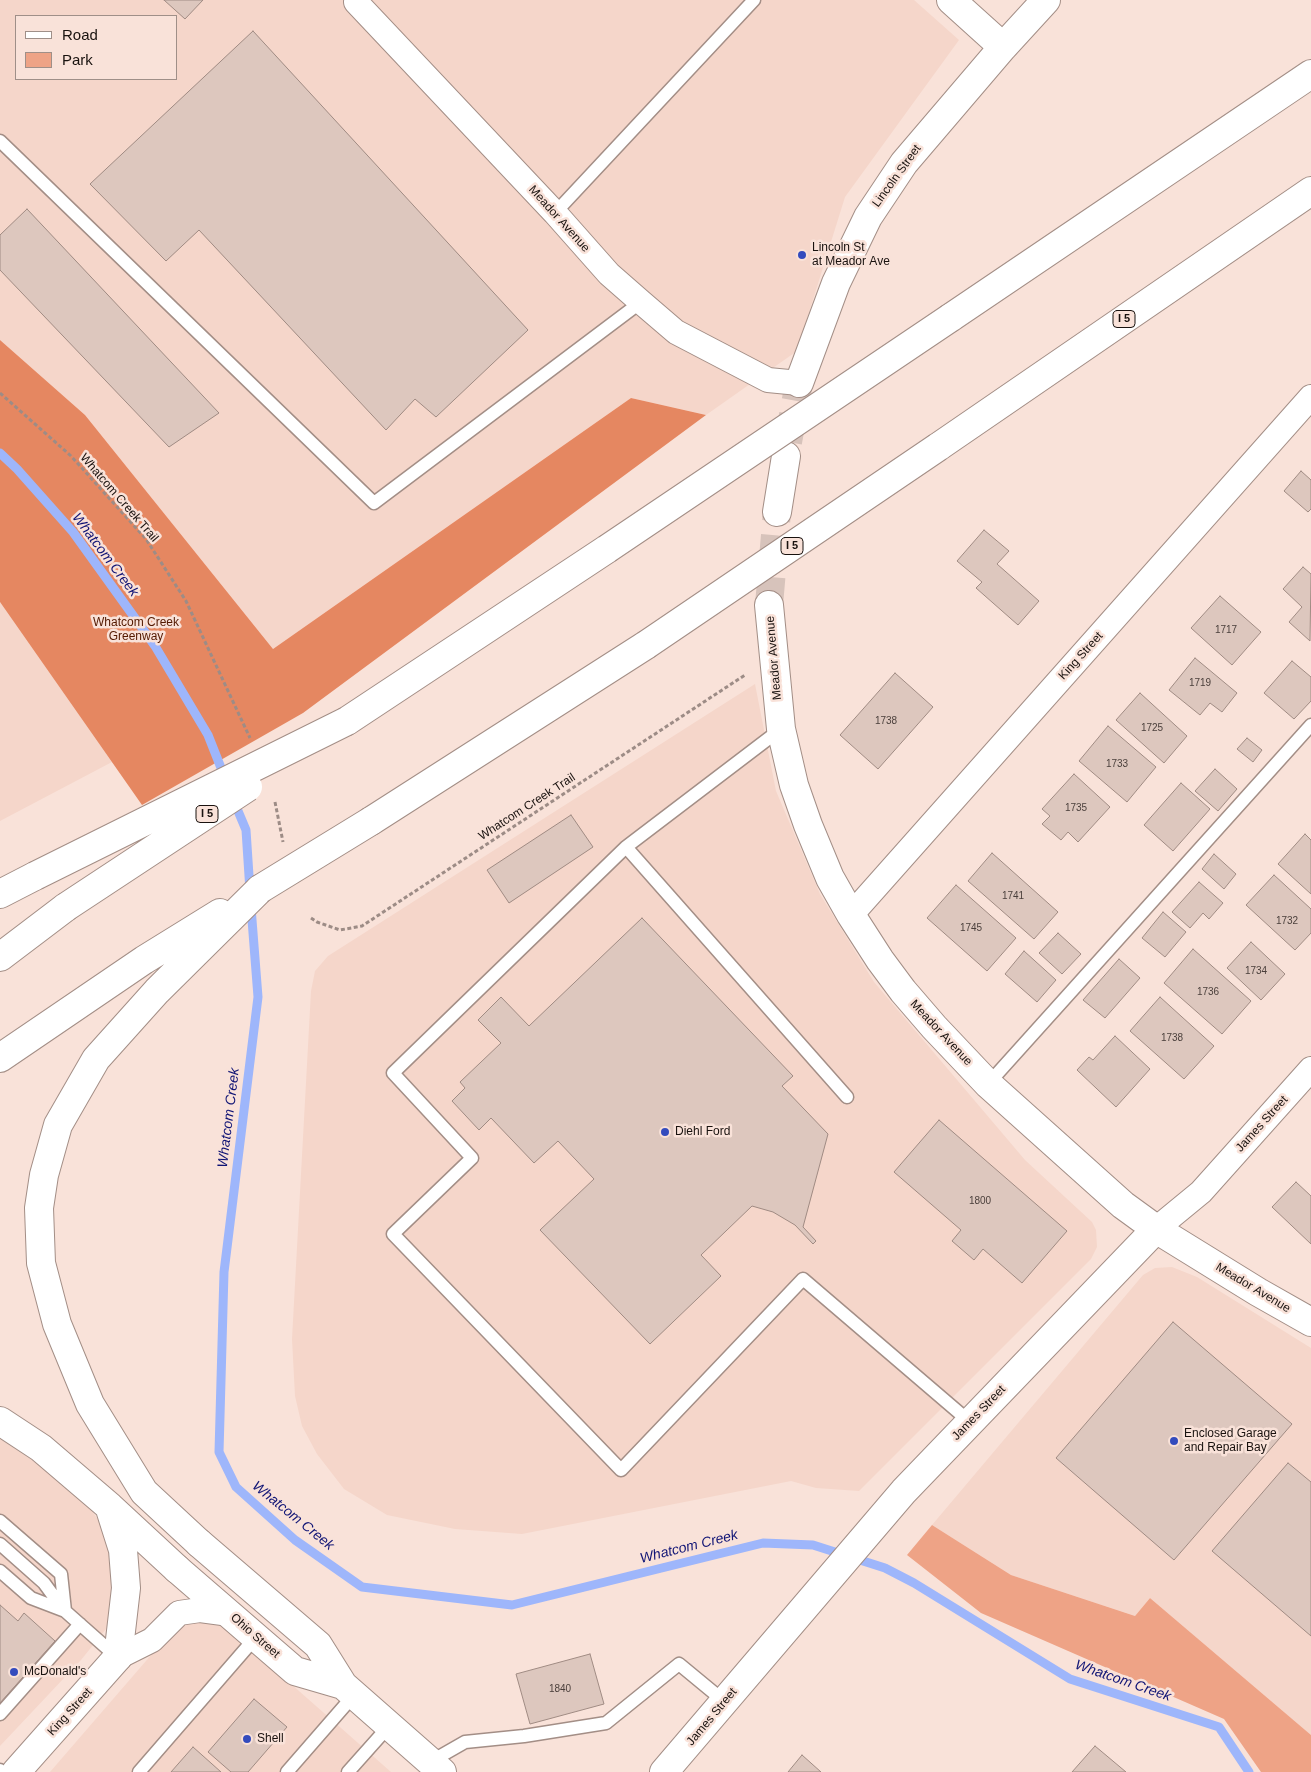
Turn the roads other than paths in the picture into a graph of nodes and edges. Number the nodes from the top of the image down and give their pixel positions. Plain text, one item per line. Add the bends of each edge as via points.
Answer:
1 (754, 0) edge
2 (951, 0) edge
3 (1046, 0) edge
4 (355, 1) edge
5 (1003, 47) junction
6 (1311, 74) edge
7 (0, 141) edge
8 (1311, 191) edge
9 (555, 213) junction
10 (641, 302) junction
11 (799, 383) joint
12 (1311, 397) edge
13 (786, 456) tunnel mouth
14 (777, 512) tunnel mouth
15 (770, 605) tunnel mouth
16 (347, 721) junction
17 (1311, 724) edge
18 (781, 729) junction
19 (626, 847) junction
20 (260, 889) junction
21 (0, 894) edge
22 (851, 915) junction
23 (0, 957) edge
24 (0, 1058) edge
25 (1311, 1069) edge
26 (988, 1084) junction
27 (847, 1097) dead end
28 (1156, 1229) junction
29 (1311, 1322) edge
30 (0, 1421) edge
31 (970, 1422) junction
32 (110, 1507) junction
33 (0, 1521) edge
34 (0, 1544) edge
35 (0, 1571) edge
36 (65, 1611) junction
37 (230, 1614) junction
38 (80, 1624) junction
39 (256, 1637) junction
40 (118, 1658) junction
41 (348, 1690) junction
42 (725, 1702) junction
43 (0, 1714) edge
44 (389, 1726) junction
45 (436, 1767) edge
46 (16, 1772) edge
47 (139, 1772) edge
48 (287, 1772) edge
49 (348, 1772) edge
50 (664, 1772) edge

1 - 9 lane
2 - 5 main road
3 - 5 main road, Lincoln Street
4 - 9 street, Meador Avenue
5 - 11 main road, Lincoln Street via 904,163 868,217 836,283
6 - 16 main road, I 5, bridge
7 - 10 lane via 374,503
8 - 20 main road, I 5, bridge via 646,645
9 - 10 street, Meador Avenue via 609,274
10 - 11 street, Meador Avenue via 676,332 768,380
12 - 22 street, King Street
13 - 14 main road
15 - 18 main road, Meador Avenue
16 - 21 main road, bridge
16 - 23 main road, I 5, bridge via 66,907
17 - 26 lane
18 - 19 lane
18 - 22 main road, Meador Avenue via 794,785 808,825 830,878
19 - 27 lane
19 - 31 lane via 393,1073 472,1158 393,1234 621,1470 804,1278
20 - 24 main road, I 5 via 144,960
20 - 41 main road, Ohio Street via 157,991 96,1059 58,1125 44,1175 40,1200 41,1263 57,1324 90,1404 144,1492 318,1645
22 - 26 main road, Meador Avenue via 903,991
25 - 28 street, James Street via 1201,1192
26 - 28 main road, Meador Avenue via 1123,1205
28 - 29 main road, Meador Avenue
28 - 31 main road, James Street
30 - 32 main road, Ohio Street via 41,1448
31 - 42 main road, James Street via 904,1491
32 - 37 main road, Ohio Street
32 - 40 main road via 123,1550 126,1588
33 - 36 lane via 60,1574
34 - 36 lane via 44,1583
35 - 36 lane via 31,1598
36 - 38 lane
37 - 39 main road, Ohio Street
37 - 40 street, King Street via 200,1610 179,1613 152,1640
38 - 40 lane
38 - 43 lane
39 - 41 main road, Ohio Street via 296,1671
39 - 47 lane
40 - 46 main road, King Street
41 - 44 main road, Ohio Street
41 - 48 lane
42 - 45 lane via 679,1664 606,1723 466,1742
42 - 50 main road, James Street
44 - 45 main road, Ohio Street
44 - 49 lane

